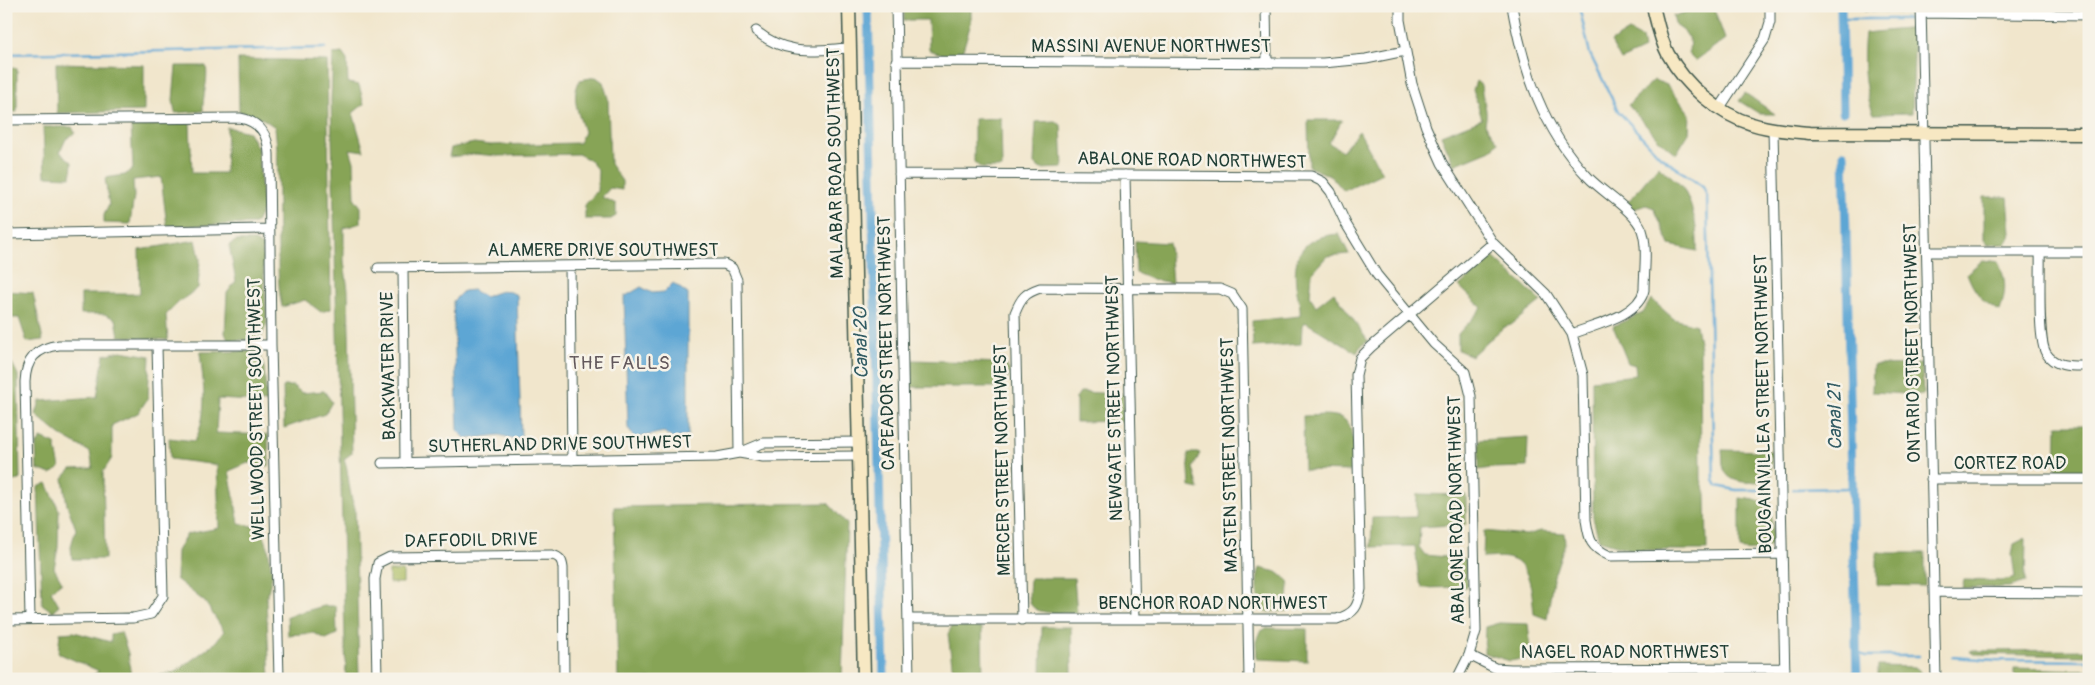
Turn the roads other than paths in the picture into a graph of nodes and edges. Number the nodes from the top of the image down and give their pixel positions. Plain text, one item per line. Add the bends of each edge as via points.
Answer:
1 (849, 6) edge
2 (896, 6) edge
3 (1266, 6) edge
4 (1400, 6) edge
5 (1512, 6) edge
6 (1654, 6) edge
7 (1770, 6) edge
8 (1921, 10) edge
9 (2089, 15) edge
10 (756, 31) dead end
11 (850, 48) junction
12 (1405, 51) junction
13 (896, 60) junction
14 (1267, 63) junction
15 (1719, 109) junction
16 (6, 120) edge
17 (1773, 129) junction
18 (1925, 134) junction
19 (2089, 134) edge
20 (899, 174) junction
21 (1125, 175) junction
22 (268, 228) junction
23 (6, 234) edge
24 (1493, 243) junction
25 (1927, 252) junction
26 (2040, 252) junction
27 (2089, 252) edge
28 (570, 266) junction
29 (378, 268) dead end
30 (402, 268) junction
31 (1128, 289) junction
32 (1409, 316) junction
33 (1572, 334) junction
34 (271, 345) junction
35 (157, 346) junction
36 (2089, 366) edge
37 (858, 442) junction
38 (739, 453) junction
39 (859, 456) junction
40 (572, 460) junction
41 (382, 463) dead end
42 (405, 463) junction
43 (1931, 479) junction
44 (2089, 479) edge
45 (1782, 554) junction
46 (1934, 592) junction
47 (2089, 593) edge
48 (30, 619) junction
49 (908, 619) junction
50 (1135, 619) junction
51 (1248, 619) junction
52 (6, 620) edge
53 (1022, 620) junction
54 (1469, 655) junction
55 (1784, 668) junction
56 (279, 679) edge
57 (377, 679) edge
58 (564, 679) edge
59 (864, 679) edge
60 (910, 679) edge
61 (1249, 679) edge
62 (1457, 679) edge
63 (1785, 679) edge
64 (1936, 679) edge

1 - 11 main road, MALABAR ROAD SOUTHWEST
2 - 13 street, CAPEADOR STREET NORTHWEST
3 - 14 street
4 - 12 street
5 - 33 street via 1518,43 1546,118 1588,177 1636,219 1642,230 1643,298 1628,312
6 - 15 main road via 1668,54 1685,78
7 - 15 street via 1765,39
8 - 9 street
8 - 18 street, ONTARIO STREET NORTHWEST
10 - 11 street via 785,48
11 - 37 main road, MALABAR ROAD SOUTHWEST
12 - 14 street, MASSINI AVENUE NORTHWEST via 1323,63
12 - 24 street via 1426,127 1442,163
13 - 14 street, MASSINI AVENUE NORTHWEST
13 - 20 street, CAPEADOR STREET NORTHWEST
15 - 17 main road via 1750,124
16 - 22 street, WELLWOOD STREET SOUTHWEST via 240,118 257,124 267,138 269,154
17 - 18 main road
17 - 45 street, BOUGAINVILLEA STREET NORTHWEST
18 - 19 main road
18 - 25 street, ONTARIO STREET NORTHWEST
20 - 21 street, ABALONE ROAD NORTHWEST
20 - 49 street, CAPEADOR STREET NORTHWEST
21 - 31 street, NEWGATE STREET NORTHWEST
21 - 32 street, ABALONE ROAD NORTHWEST via 1311,176 1323,182 1331,192 1377,275
22 - 23 street
22 - 34 street, WELLWOOD STREET SOUTHWEST
24 - 32 street, BENCHOR ROAD NORTHWEST
24 - 33 street via 1546,294
25 - 26 street
25 - 43 street, ONTARIO STREET NORTHWEST
26 - 27 street
26 - 36 street via 2042,336 2046,353 2055,362 2067,366
28 - 30 street, ALAMERE DRIVE SOUTHWEST
28 - 38 street, ALAMERE DRIVE SOUTHWEST via 724,264 732,268 738,280
28 - 40 street
29 - 30 street, ALAMERE DRIVE SOUTHWEST
30 - 42 street, BACKWATER DRIVE
31 - 50 street, NEWGATE STREET NORTHWEST
31 - 51 street, MASTEN STREET NORTHWEST via 1220,289 1232,294 1242,310
31 - 53 street, MERCER STREET NORTHWEST via 1040,288 1027,292 1015,313
32 - 51 street, BENCHOR ROAD NORTHWEST via 1360,358 1356,375 1361,589 1358,604 1350,615 1337,619
32 - 54 street, ABALONE ROAD NORTHWEST via 1464,372 1469,383 1476,630
33 - 45 street via 1583,375 1586,520 1589,539 1598,550 1610,556
34 - 35 street
34 - 56 street, WELLWOOD STREET SOUTHWEST
35 - 48 street via 52,346 40,350 28,362 25,382
35 - 48 street via 164,596 151,614 133,618
37 - 38 street, SUTHERLAND DRIVE SOUTHWEST via 763,443
37 - 39 main road, MALABAR ROAD SOUTHWEST
38 - 39 street, SUTHERLAND DRIVE SOUTHWEST via 763,457
38 - 40 street, SUTHERLAND DRIVE SOUTHWEST via 717,457
39 - 59 main road, MALABAR ROAD SOUTHWEST
40 - 42 street, SUTHERLAND DRIVE SOUTHWEST
41 - 42 street, SUTHERLAND DRIVE SOUTHWEST
43 - 44 street, CORTEZ ROAD
43 - 46 street, ONTARIO STREET NORTHWEST
45 - 55 street, BOUGAINVILLEA STREET NORTHWEST
46 - 47 street
46 - 64 street, ONTARIO STREET NORTHWEST
48 - 52 street
49 - 53 street, BENCHOR ROAD NORTHWEST
49 - 60 street, CAPEADOR STREET NORTHWEST
50 - 51 street, BENCHOR ROAD NORTHWEST
50 - 53 street, BENCHOR ROAD NORTHWEST
51 - 61 street, MASTEN STREET NORTHWEST
54 - 55 street, NAGEL ROAD NORTHWEST via 1495,668 1511,669
54 - 62 street, ABALONE ROAD NORTHWEST
55 - 63 street, BOUGAINVILLEA STREET NORTHWEST
57 - 58 street, DAFFODIL DRIVE via 375,579 378,563 390,557 552,555 558,556 563,568

